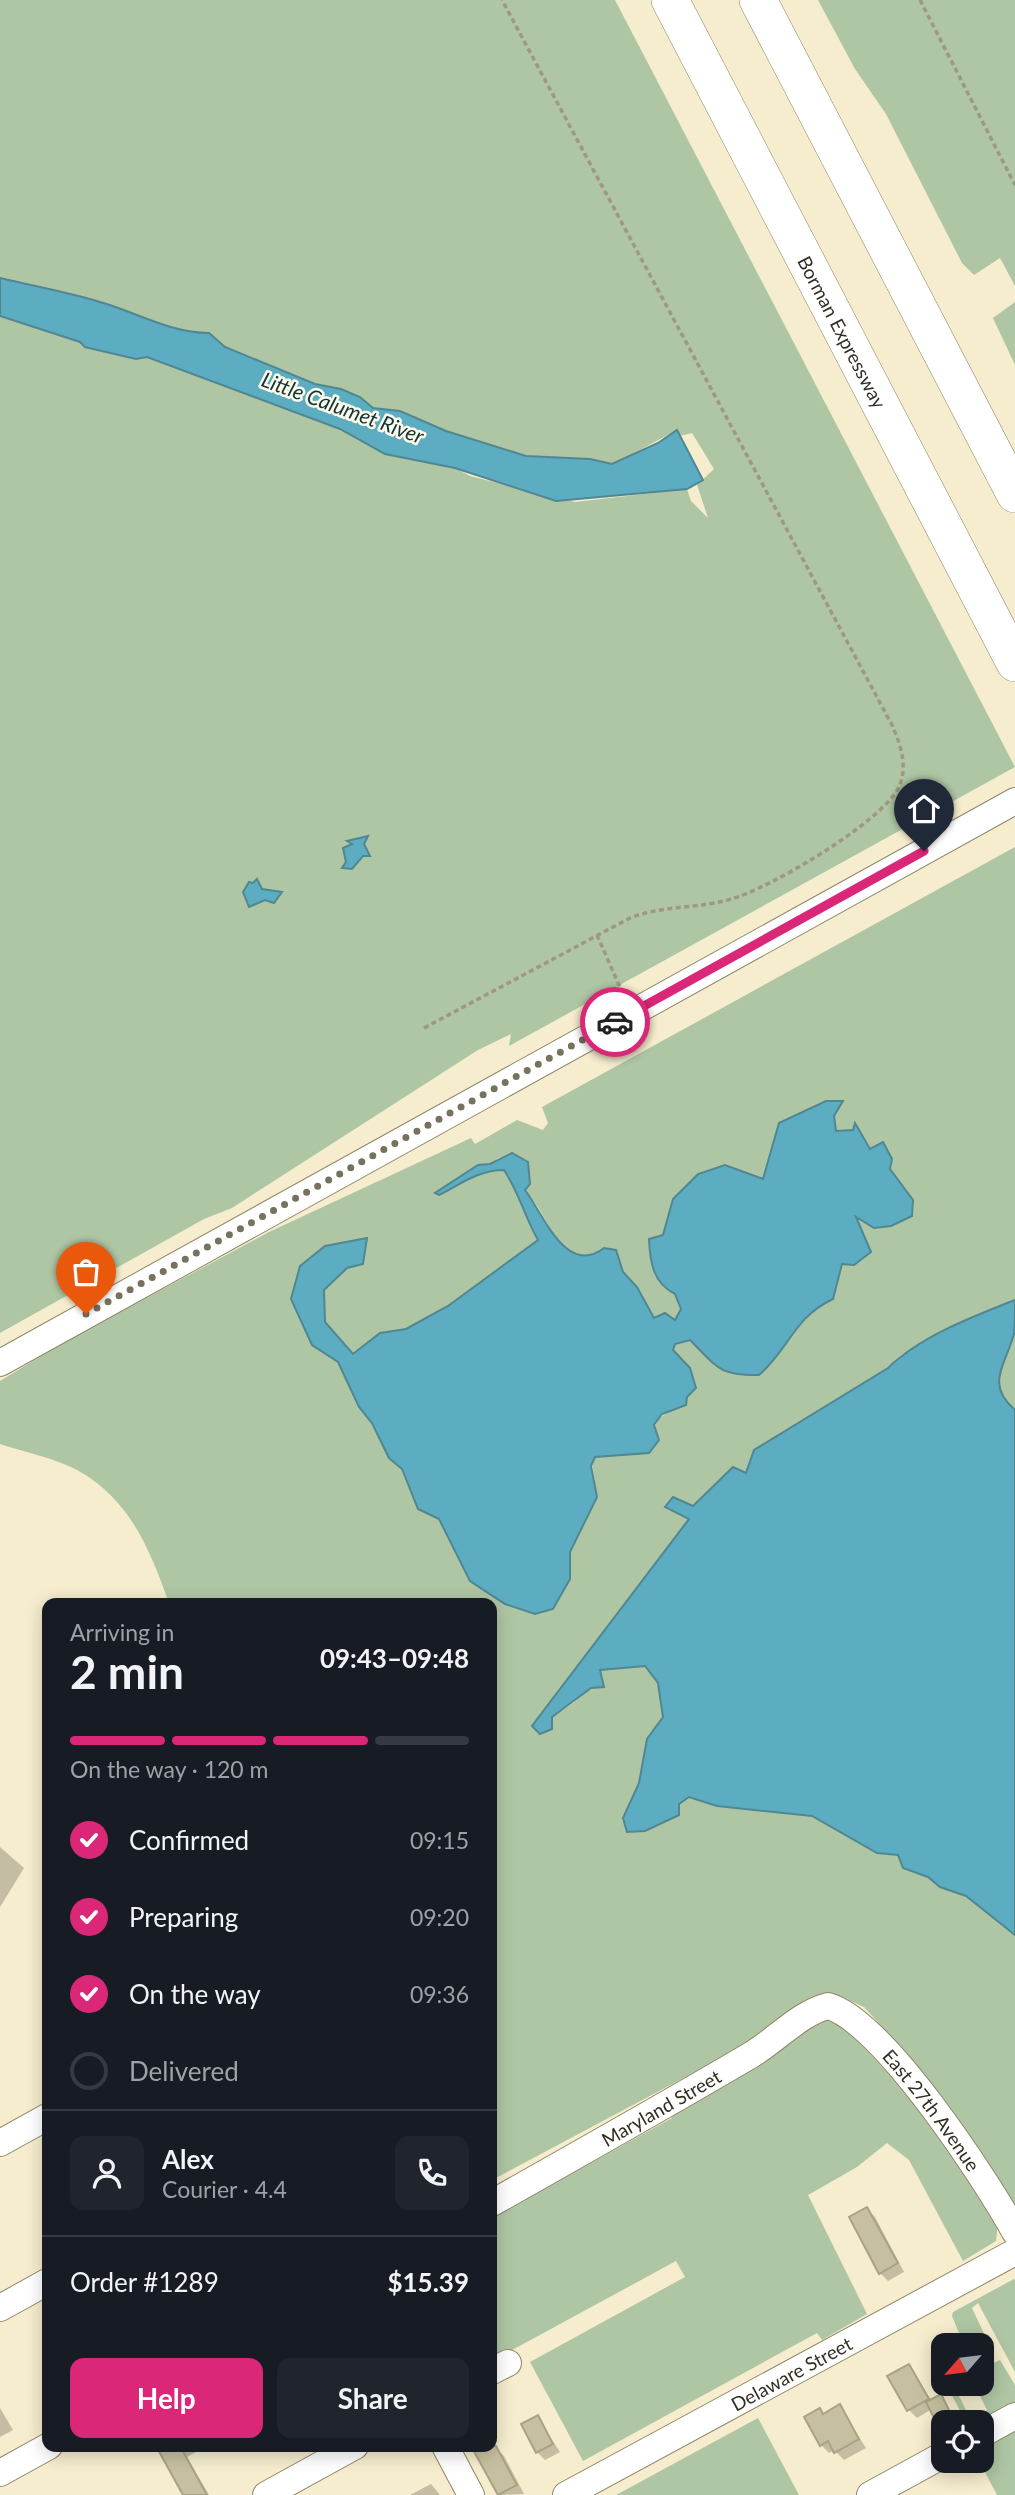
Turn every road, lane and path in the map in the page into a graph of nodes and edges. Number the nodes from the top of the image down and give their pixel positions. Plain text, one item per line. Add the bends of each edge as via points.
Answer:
1 (502, 0) edge
2 (670, 0) edge
3 (758, 0) edge
4 (920, 0) edge
5 (1015, 185) edge
6 (1015, 494) edge
7 (1015, 663) edge
8 (1006, 806) edge
9 (597, 935) junction
10 (633, 1012) junction
11 (424, 1028) dead end
12 (0, 1363) edge
13 (828, 2006) joint
14 (42, 2121) edge
15 (0, 2143) edge
16 (497, 2200) edge
17 (1015, 2232) edge
18 (1015, 2252) edge
19 (42, 2285) edge
20 (0, 2308) edge
21 (1015, 2416) edge
22 (994, 2427) edge
23 (42, 2450) edge
24 (344, 2452) edge
25 (448, 2452) edge
26 (931, 2462) edge
27 (0, 2473) edge
28 (266, 2495) edge
29 (471, 2495) edge
30 (566, 2495) edge
31 (870, 2495) edge

1 - 9 path via 892,725 904,763 900,786 886,807 768,884 730,900 642,913
2 - 7 highway, Borman Expressway
3 - 6 highway
4 - 5 path
8 - 10 street
9 - 10 path
9 - 11 path
10 - 12 street
13 - 16 street, Maryland Street
13 - 17 street, East 27th Avenue via 855,2021 905,2073
14 - 15 street
18 - 30 street, Delaware Street
19 - 20 street
21 - 22 street
23 - 27 street
24 - 28 street
25 - 29 street
26 - 31 street

